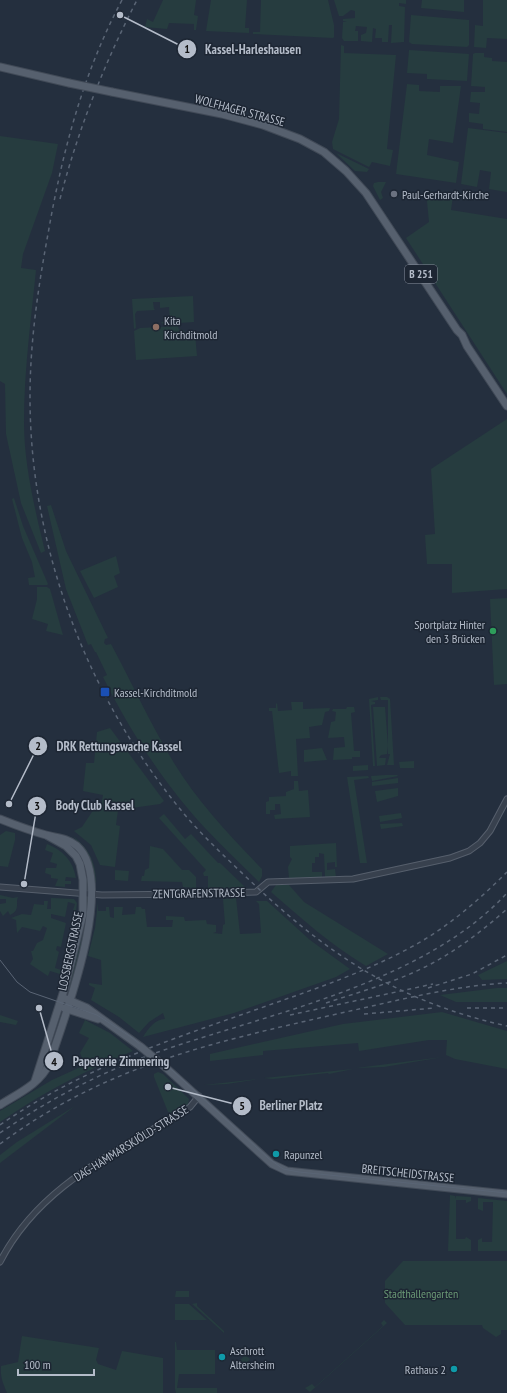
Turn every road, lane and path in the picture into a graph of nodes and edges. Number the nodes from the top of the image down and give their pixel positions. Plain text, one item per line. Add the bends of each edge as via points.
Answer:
1 (0, 67) edge
2 (507, 406) edge
3 (507, 800) edge
4 (0, 819) edge
5 (48, 836) junction
6 (0, 888) edge
7 (83, 893) junction
8 (91, 894) junction
9 (61, 998) junction
10 (70, 1000) junction
11 (58, 1007) junction
12 (68, 1009) junction
13 (107, 1022) junction
14 (46, 1063) junction
15 (199, 1096) junction
16 (0, 1105) edge
17 (507, 1194) edge
18 (0, 1262) edge

1 - 2 main road, WOLFHAGER STRASSE / B 251, bridge via 260,124 300,139 324,152 366,193
3 - 8 street, ZENTGRAFENSTRASSE via 485,837 469,851 385,873 338,881 268,882 256,892
4 - 5 main road, LOSSBERGSTRASSE
5 - 7 main road, LOSSBERGSTRASSE via 66,846 76,856 83,874
5 - 8 main road, LOSSBERGSTRASSE via 69,841 81,850 89,866
6 - 7 street, ZENTGRAFENSTRASSE
7 - 8 street, ZENTGRAFENSTRASSE
7 - 9 main road, LOSSBERGSTRASSE via 81,926
8 - 10 main road, LOSSBERGSTRASSE via 90,923
9 - 10 main road, BREITSCHEIDSTRASSE
9 - 11 main road, LOSSBERGSTRASSE
10 - 12 main road, LOSSBERGSTRASSE
10 - 13 main road, BREITSCHEIDSTRASSE
11 - 12 main road
11 - 14 main road, LOSSBERGSTRASSE
12 - 13 main road
12 - 14 main road, LOSSBERGSTRASSE
13 - 15 main road, BREITSCHEIDSTRASSE, bridge
14 - 16 main road via 34,1083
15 - 17 main road, BREITSCHEIDSTRASSE via 272,1164 286,1171
15 - 18 street, DAG-HAMMARSKJÖLD-STRASSE via 190,1107 94,1162 68,1182 18,1233

